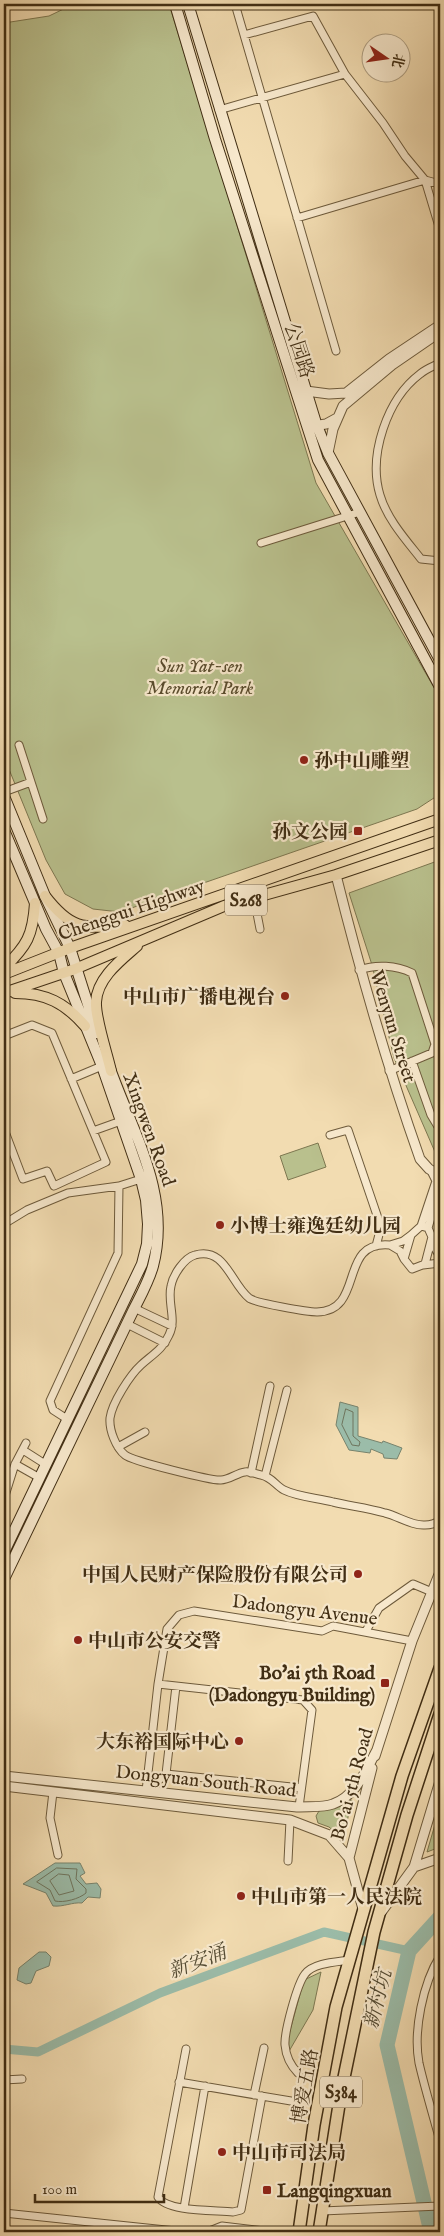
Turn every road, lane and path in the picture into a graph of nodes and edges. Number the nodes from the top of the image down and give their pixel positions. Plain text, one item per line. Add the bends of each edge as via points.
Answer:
1 (175, 4) edge
2 (188, 4) edge
3 (235, 4) edge
4 (244, 34) junction
5 (345, 74) junction
6 (262, 98) junction
7 (219, 110) junction
8 (425, 180) junction
9 (440, 184) edge
10 (297, 218) junction
11 (440, 230) edge
12 (440, 325) edge
13 (440, 332) edge
14 (336, 351) dead end
15 (440, 363) edge
16 (301, 393) junction
17 (337, 418) junction
18 (306, 426) junction
19 (317, 426) junction
20 (328, 453) junction
21 (360, 512) junction
22 (348, 516) junction
23 (261, 543) dead end
24 (440, 561) edge
25 (440, 660) edge
26 (440, 687) edge
27 (19, 745) dead end
28 (31, 782) junction
29 (4, 794) edge
30 (44, 819) dead end
31 (440, 819) edge
32 (4, 830) edge
33 (438, 840) edge
34 (336, 875) junction
35 (45, 896) junction
36 (254, 898) junction
37 (35, 903) junction
38 (139, 924) junction
39 (260, 929) dead end
40 (143, 940) junction
41 (70, 948) junction
42 (59, 953) junction
43 (4, 968) edge
44 (75, 969) junction
45 (359, 970) junction
46 (64, 973) junction
47 (4, 974) edge
48 (5, 993) edge
49 (85, 1026) junction
50 (4, 1036) edge
51 (438, 1046) edge
52 (412, 1061) junction
53 (106, 1068) junction
54 (389, 1071) junction
55 (71, 1079) junction
56 (121, 1121) junction
57 (4, 1129) edge
58 (440, 1130) edge
59 (93, 1131) junction
60 (330, 1135) dead end
61 (430, 1169) junction
62 (440, 1176) edge
63 (141, 1179) junction
64 (119, 1186) junction
65 (440, 1186) edge
66 (4, 1224) edge
67 (425, 1227) junction
68 (411, 1235) junction
69 (431, 1240) junction
70 (390, 1245) junction
71 (376, 1246) junction
72 (440, 1257) edge
73 (404, 1259) junction
74 (440, 1263) edge
75 (423, 1265) junction
76 (134, 1308) junction
77 (127, 1324) junction
78 (172, 1326) junction
79 (166, 1343) junction
80 (270, 1386) dead end
81 (287, 1390) dead end
82 (67, 1419) junction
83 (145, 1432) dead end
84 (26, 1443) dead end
85 (118, 1447) junction
86 (22, 1450) junction
87 (15, 1464) junction
88 (45, 1464) junction
89 (251, 1473) junction
90 (265, 1476) junction
91 (38, 1477) junction
92 (4, 1499) edge
93 (440, 1520) edge
94 (4, 1552) edge
95 (440, 1572) edge
96 (4, 1579) edge
97 (432, 1592) junction
98 (366, 1631) junction
99 (412, 1641) junction
100 (440, 1668) edge
101 (158, 1684) junction
102 (176, 1686) junction
103 (440, 1714) edge
104 (377, 1750) junction
105 (166, 1774) junction
106 (440, 1775) edge
107 (4, 1776) edge
108 (440, 1781) edge
109 (4, 1786) edge
110 (301, 1788) junction
111 (146, 1790) junction
112 (53, 1792) junction
113 (299, 1807) junction
114 (290, 1820) junction
115 (58, 1855) dead end
116 (349, 1858) junction
117 (440, 1858) edge
118 (288, 1861) dead end
119 (414, 1867) junction
120 (363, 1909) junction
121 (379, 1914) junction
122 (440, 1956) edge
123 (349, 1960) junction
124 (264, 2048) dead end
125 (186, 2049) dead end
126 (298, 2073) dead end
127 (22, 2079) dead end
128 (4, 2080) edge
129 (179, 2082) junction
130 (205, 2086) junction
131 (258, 2096) junction
132 (291, 2101) dead end
133 (437, 2113) edge
134 (440, 2141) edge
135 (440, 2206) edge
136 (184, 2208) junction
137 (322, 2211) junction
138 (4, 2213) edge
139 (185, 2232) edge
140 (207, 2232) edge
141 (273, 2232) edge
142 (299, 2232) edge
143 (319, 2232) edge

1 - 16 main road, 公园路 via 215,140
2 - 7 main road, 公园路
3 - 4 street
4 - 5 street via 313,16
4 - 6 street
5 - 6 street
5 - 8 street
6 - 7 street
6 - 10 street
7 - 16 main road, 公园路
8 - 9 street
8 - 10 street
8 - 11 street
10 - 14 street
12 - 16 street via 346,393
13 - 17 street via 392,365 350,400
15 - 24 street via 420,374 394,403 381,440 377,472 380,496 399,532 421,559
16 - 18 main road, 公园路
16 - 19 main road, 公园路
17 - 19 street
17 - 20 street
18 - 19 street
18 - 22 main road, 公园路 via 318,460
19 - 20 main road, 公园路
20 - 21 main road, 公园路
21 - 22 street
21 - 25 main road, 公园路
22 - 23 street
22 - 26 main road, 公园路
27 - 28 street
28 - 29 street
28 - 30 street
29 - 35 main road, Xingwen Road
31 - 38 main road, Chenggui Highway / S268
32 - 37 main road, Xingwen Road
33 - 34 main road, Chenggui Highway / S268
34 - 36 main road, Chenggui Highway / S268
34 - 45 street, Wenyun Street
35 - 38 main road via 73,924 96,927
35 - 41 main road, Xingwen Road
36 - 39 street
36 - 40 main road, Chenggui Highway / S268 via 224,906
37 - 42 main road, Xingwen Road
37 - 43 main road via 34,928 26,944
38 - 41 main road, Chenggui Highway / S268
40 - 44 main road, Chenggui Highway / S268
40 - 53 main road via 115,965 103,981 96,1001
41 - 42 main road, Chenggui Highway / S268
41 - 44 main road, Xingwen Road
42 - 46 main road, Xingwen Road
42 - 47 main road, Chenggui Highway / S268
44 - 46 main road, Chenggui Highway / S268
44 - 53 main road, Xingwen Road
45 - 51 street via 372,965 412,973
45 - 54 street, Wenyun Street
46 - 48 main road, Chenggui Highway / S268
46 - 49 main road, Xingwen Road
48 - 49 main road via 36,993 62,1004
49 - 53 main road, Xingwen Road
50 - 55 street via 32,1025 52,1033
51 - 52 street via 432,1053
52 - 54 street
52 - 58 street via 431,1115
53 - 55 street
53 - 56 main road, Xingwen Road
53 - 76 main road, Xingwen Road via 157,1197 160,1223 152,1268
54 - 61 street, Wenyun Street via 420,1159
55 - 59 street
56 - 59 street
56 - 63 main road, Xingwen Road
57 - 59 street via 23,1180 47,1171 54,1186 106,1162
60 - 71 street via 348,1130 380,1227
61 - 62 street, Wenyun Street
61 - 67 street via 436,1181
63 - 64 street
63 - 82 main road, Xingwen Road via 148,1224 142,1264
64 - 66 street via 68,1193 27,1210
64 - 82 street via 118,1253 50,1401 53,1410
65 - 67 street
67 - 68 street
67 - 69 street
68 - 70 street
68 - 73 street
69 - 72 street
69 - 75 street
70 - 71 street
70 - 73 street via 400,1251
71 - 78 street via 363,1251 357,1260 340,1305 329,1311 315,1312 250,1300 216,1257 195,1255 183,1263 171,1286
73 - 75 street via 412,1269
74 - 75 street
76 - 77 main road, Xingwen Road
76 - 78 street
77 - 79 street
77 - 96 main road, Xingwen Road
78 - 79 street
79 - 85 street via 132,1374 114,1406 110,1418 111,1431
80 - 89 street
81 - 90 street
82 - 88 main road, Xingwen Road
83 - 85 street
84 - 86 street
85 - 89 street via 126,1456 140,1461 221,1480
86 - 87 street
86 - 88 street
87 - 91 street
87 - 92 street
88 - 91 main road, Xingwen Road
89 - 90 street
90 - 93 street via 283,1490 384,1513 420,1525 435,1524
91 - 94 main road, Xingwen Road
95 - 97 street, Bo'ai 5th Road
97 - 98 street via 413,1584 379,1608
97 - 99 street, Bo'ai 5th Road
98 - 99 street, Dadongyu Avenue
98 - 101 street, Dadongyu Avenue via 333,1626 322,1631 194,1611 179,1615 167,1628
99 - 104 street, Bo'ai 5th Road
100 - 120 highway, S384 via 402,1776
101 - 102 street
101 - 111 street, Dadongyu Avenue
102 - 105 street
102 - 110 street via 303,1700 312,1710
103 - 121 highway, S384
104 - 113 street, Dongyuan South Road via 362,1779 349,1795 332,1805
104 - 116 street, Bo'ai 5th Road
105 - 110 street
105 - 111 street
106 - 108 street
107 - 111 street, Dongyuan South Road
108 - 119 street
109 - 112 street, Dongyuan South Road
110 - 113 street
111 - 113 street, Dongyuan South Road
112 - 114 street, Dongyuan South Road
112 - 115 street via 50,1818
114 - 116 street, Dongyuan South Road via 330,1836
114 - 118 street
116 - 120 street, Bo'ai 5th Road
117 - 119 street
119 - 121 street
120 - 123 highway, 博爱五路 / S384
121 - 137 highway, S384 via 341,2092
122 - 133 street via 419,2011 419,2061
123 - 126 street via 321,1965 305,1973 296,1992 285,2044 288,2062
123 - 142 highway, 博爱五路 / S384 via 336,2006 314,2125
124 - 131 street
125 - 129 street
127 - 128 street
129 - 130 street
129 - 136 street via 158,2197 166,2204
130 - 131 street
130 - 136 street
131 - 132 street
131 - 136 street via 241,2210
133 - 134 street
135 - 137 street
137 - 143 highway, S384
138 - 139 street
140 - 141 street via 222,2226

